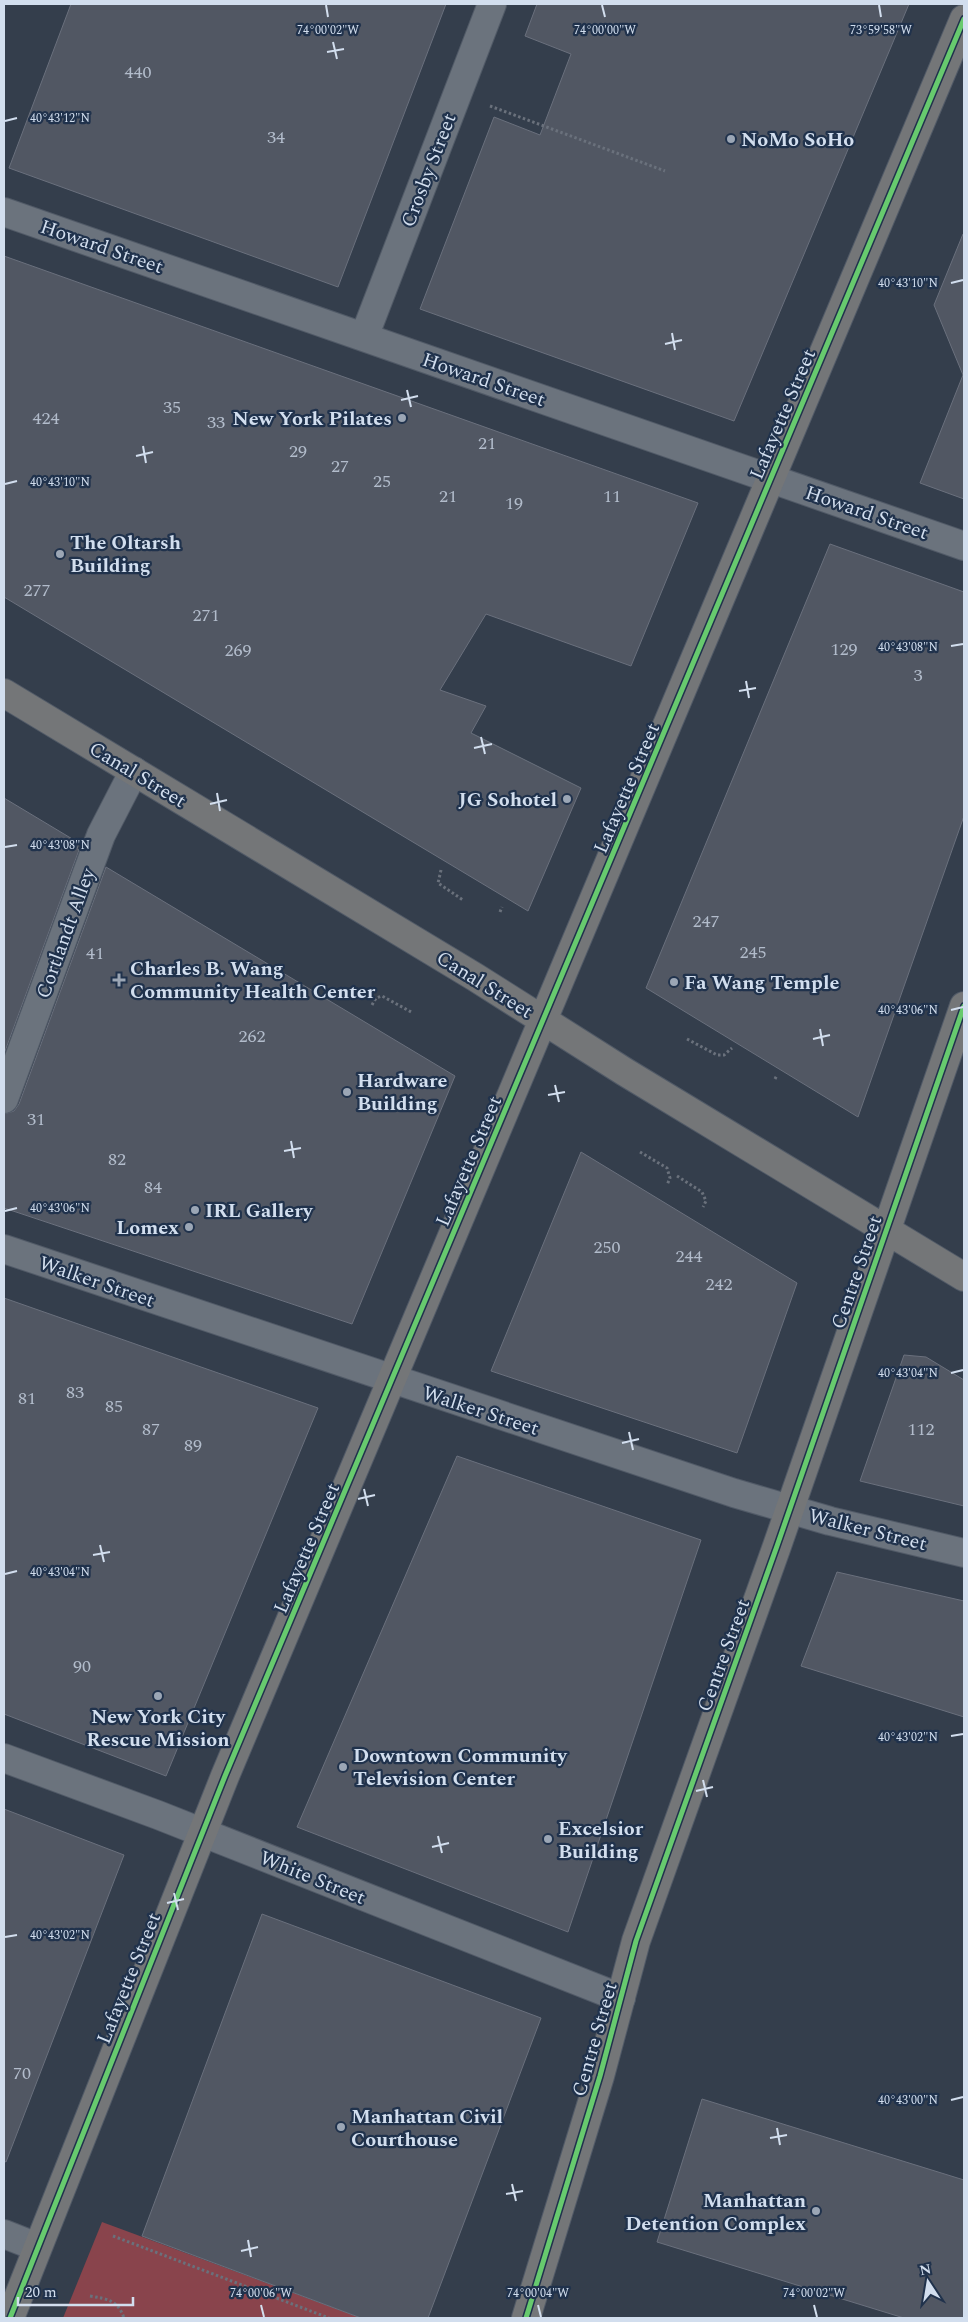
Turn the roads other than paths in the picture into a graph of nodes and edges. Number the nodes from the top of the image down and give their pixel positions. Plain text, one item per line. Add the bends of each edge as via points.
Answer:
1 (492, 4) edge
2 (964, 19) edge
3 (4, 212) edge
4 (364, 337) junction
5 (772, 479) junction
6 (964, 546) edge
7 (4, 693) edge
8 (134, 771) junction
9 (964, 1006) edge
10 (543, 1021) junction
11 (4, 1099) edge
12 (886, 1229) junction
13 (4, 1249) edge
14 (964, 1277) edge
15 (393, 1380) junction
16 (790, 1509) junction
17 (964, 1553) edge
18 (4, 1758) edge
19 (203, 1833) junction
20 (621, 1998) junction
21 (4, 2234) edge
22 (37, 2247) junction
23 (10, 2318) edge
24 (526, 2318) edge

1 - 4 street, Crosby Street
2 - 5 main road, Lafayette Street
3 - 4 street, Howard Street
4 - 5 street, Howard Street
5 - 6 street, Howard Street
5 - 10 main road, Lafayette Street
7 - 8 main road, Canal Street
8 - 10 main road, Canal Street
8 - 11 street, Cortlandt Alley via 101,835
9 - 12 main road, Centre Street
10 - 12 main road, Canal Street
10 - 15 main road, Lafayette Street
12 - 14 main road, Canal Street
12 - 16 main road, Centre Street
13 - 15 street, Walker Street
15 - 16 street, Walker Street
15 - 19 main road, Lafayette Street
16 - 17 street, Walker Street via 830,1522
16 - 20 main road, Centre Street via 636,1941
18 - 19 street, White Street
19 - 20 street, White Street
19 - 22 main road, Lafayette Street
20 - 24 main road, Centre Street
21 - 22 street
22 - 23 main road, Lafayette Street

